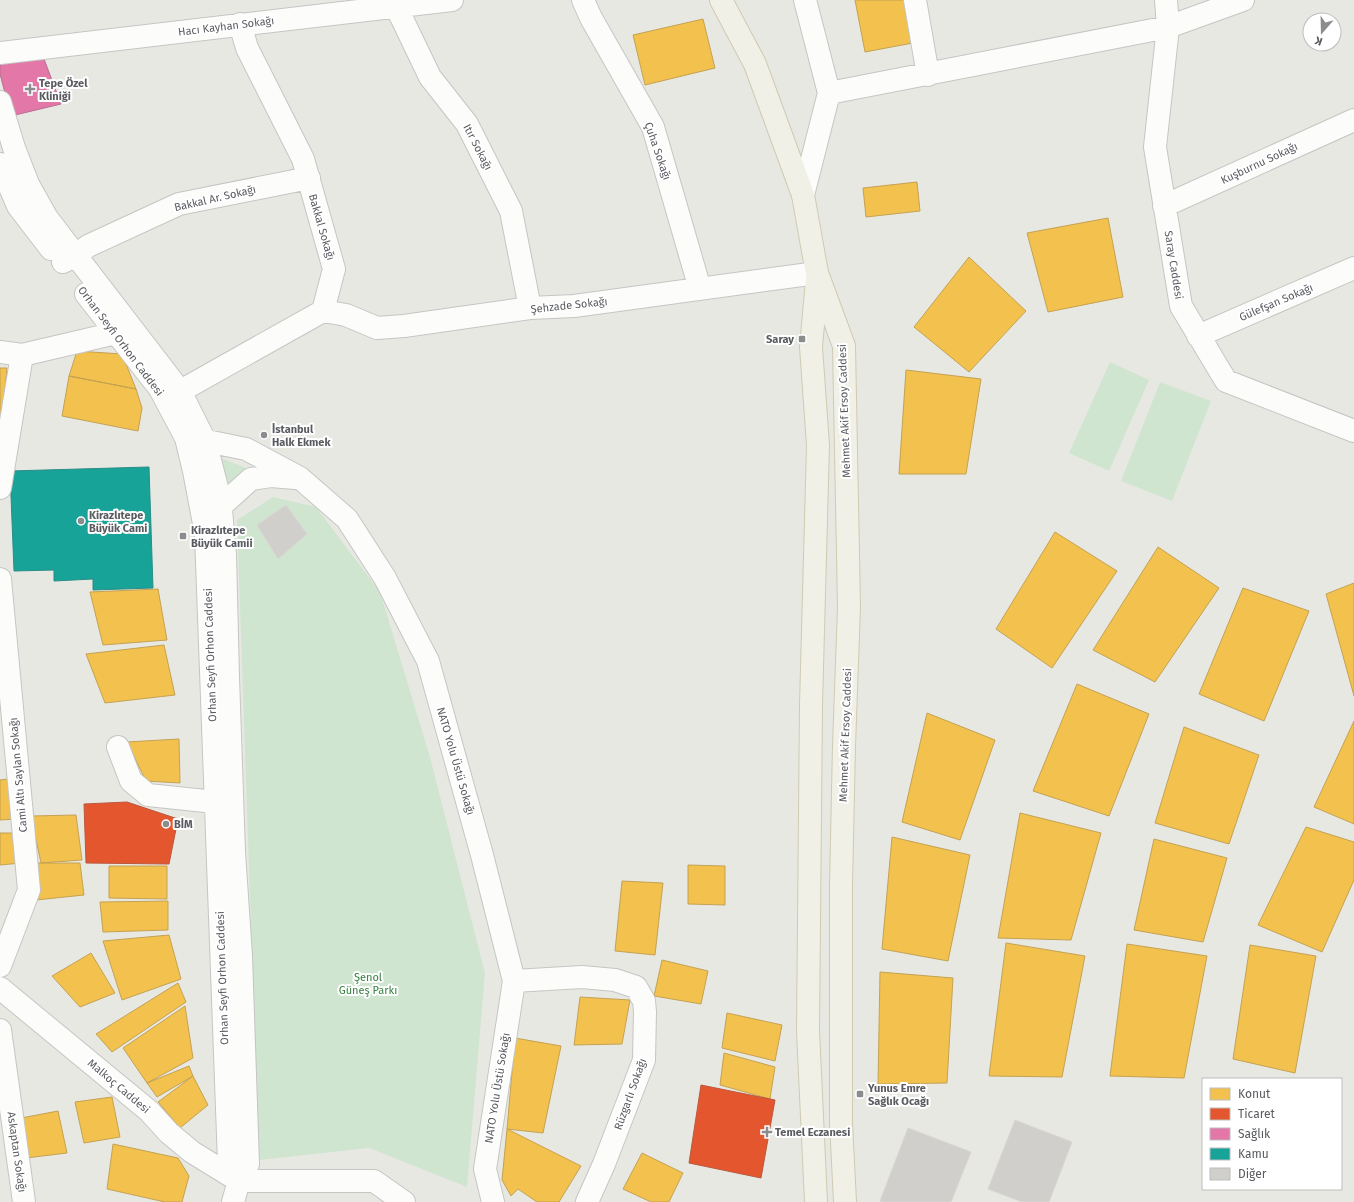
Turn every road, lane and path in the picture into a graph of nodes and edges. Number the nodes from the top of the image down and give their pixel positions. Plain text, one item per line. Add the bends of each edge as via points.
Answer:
1 (452, 0) edge
2 (583, 0) edge
3 (721, 0) edge
4 (805, 0) edge
5 (915, 0) edge
6 (1166, 0) edge
7 (1243, 0) edge
8 (395, 3) edge
9 (240, 24) junction
10 (1168, 28) junction
11 (0, 53) edge
12 (928, 75) junction
13 (829, 93) junction
14 (0, 102) edge
15 (1354, 120) edge
16 (0, 164) edge
17 (309, 178) junction
18 (803, 195) junction
19 (1164, 206) junction
20 (69, 259) junction
21 (1354, 268) edge
22 (817, 273) junction
23 (700, 289) junction
24 (530, 308) junction
25 (323, 311) junction
26 (116, 332) junction
27 (1198, 336) junction
28 (0, 352) edge
29 (22, 355) junction
30 (173, 395) junction
31 (1354, 431) edge
32 (196, 439) junction
33 (300, 478) junction
34 (0, 488) edge
35 (221, 506) junction
36 (0, 579) edge
37 (118, 747) dead end
38 (216, 802) junction
39 (0, 966) edge
40 (514, 981) junction
41 (0, 988) edge
42 (0, 1030) edge
43 (239, 1181) junction
44 (842, 1201) edge
45 (24, 1202) edge
46 (232, 1202) edge
47 (404, 1202) edge
48 (493, 1202) edge
49 (587, 1202) edge
50 (816, 1202) edge

1 - 8 street, Hacı Kayhan Sokağı
2 - 23 street, Çuha Sokağı via 653,128
3 - 18 main road, Mehmet Akif Ersoy Caddesi via 755,64
4 - 13 street
5 - 12 street
6 - 10 street, Saray Caddesi
7 - 10 street
8 - 9 street, Hacı Kayhan Sokağı
8 - 24 street, Itır Sokağı via 430,77 467,124 511,211
9 - 11 street, Hacı Kayhan Sokağı
9 - 17 street, Bakkal Sokağı via 247,48 303,159
10 - 12 street
10 - 19 street, Saray Caddesi via 1155,147
12 - 13 street
13 - 18 street
14 - 20 street via 28,184
15 - 19 street, Kuşburnu Sokağı
16 - 20 street, Orhan Seyfi Orhon Caddesi via 18,206
17 - 20 street, Bakkal Ar. Sokağı via 179,204 88,246
17 - 25 street, Bakkal Sokağı via 334,269
18 - 22 main road, Mehmet Akif Ersoy Caddesi
19 - 27 street, Saray Caddesi via 1181,306
20 - 26 street, Orhan Seyfi Orhon Caddesi
20 - 30 street
21 - 27 street, Gülefşan Sokağı
22 - 23 street, Şehzade Sokağı
22 - 44 main road, Mehmet Akif Ersoy Caddesi via 844,346 849,607 841,885
22 - 50 main road, Mehmet Akif Ersoy Caddesi via 811,347 818,445 811,705 808,1030
23 - 24 street, Şehzade Sokağı via 574,306
24 - 25 street, Şehzade Sokağı via 377,328 346,314
25 - 30 street
26 - 29 street
26 - 30 street, Orhan Seyfi Orhon Caddesi via 160,390
27 - 31 street, Saray Caddesi via 1226,381
28 - 29 street
29 - 34 street
30 - 32 street, Orhan Seyfi Orhon Caddesi
32 - 33 street, NATO Yolu Üstü Sokağı via 246,449
32 - 35 street
32 - 38 street, Orhan Seyfi Orhon Caddesi via 206,534
33 - 35 street via 271,476 251,479
33 - 40 street, NATO Yolu Üstü Sokağı via 347,519 385,578 428,662
35 - 43 street via 248,1148 248,1164
36 - 39 street, Cami Altı Saylan Sokağı via 29,890
37 - 38 street via 131,781 148,795
38 - 43 street, Orhan Seyfi Orhon Caddesi via 229,1163
40 - 48 street, NATO Yolu Üstü Sokağı via 485,1169
40 - 49 street, Rüzgarlı Sokağı via 582,978 615,980 636,987 644,1001 644,1060
41 - 43 street, Malkoç Caddesi via 149,1110 169,1133 192,1152
42 - 45 street, Askaptan Sokağı
43 - 46 street
43 - 47 street via 374,1180

